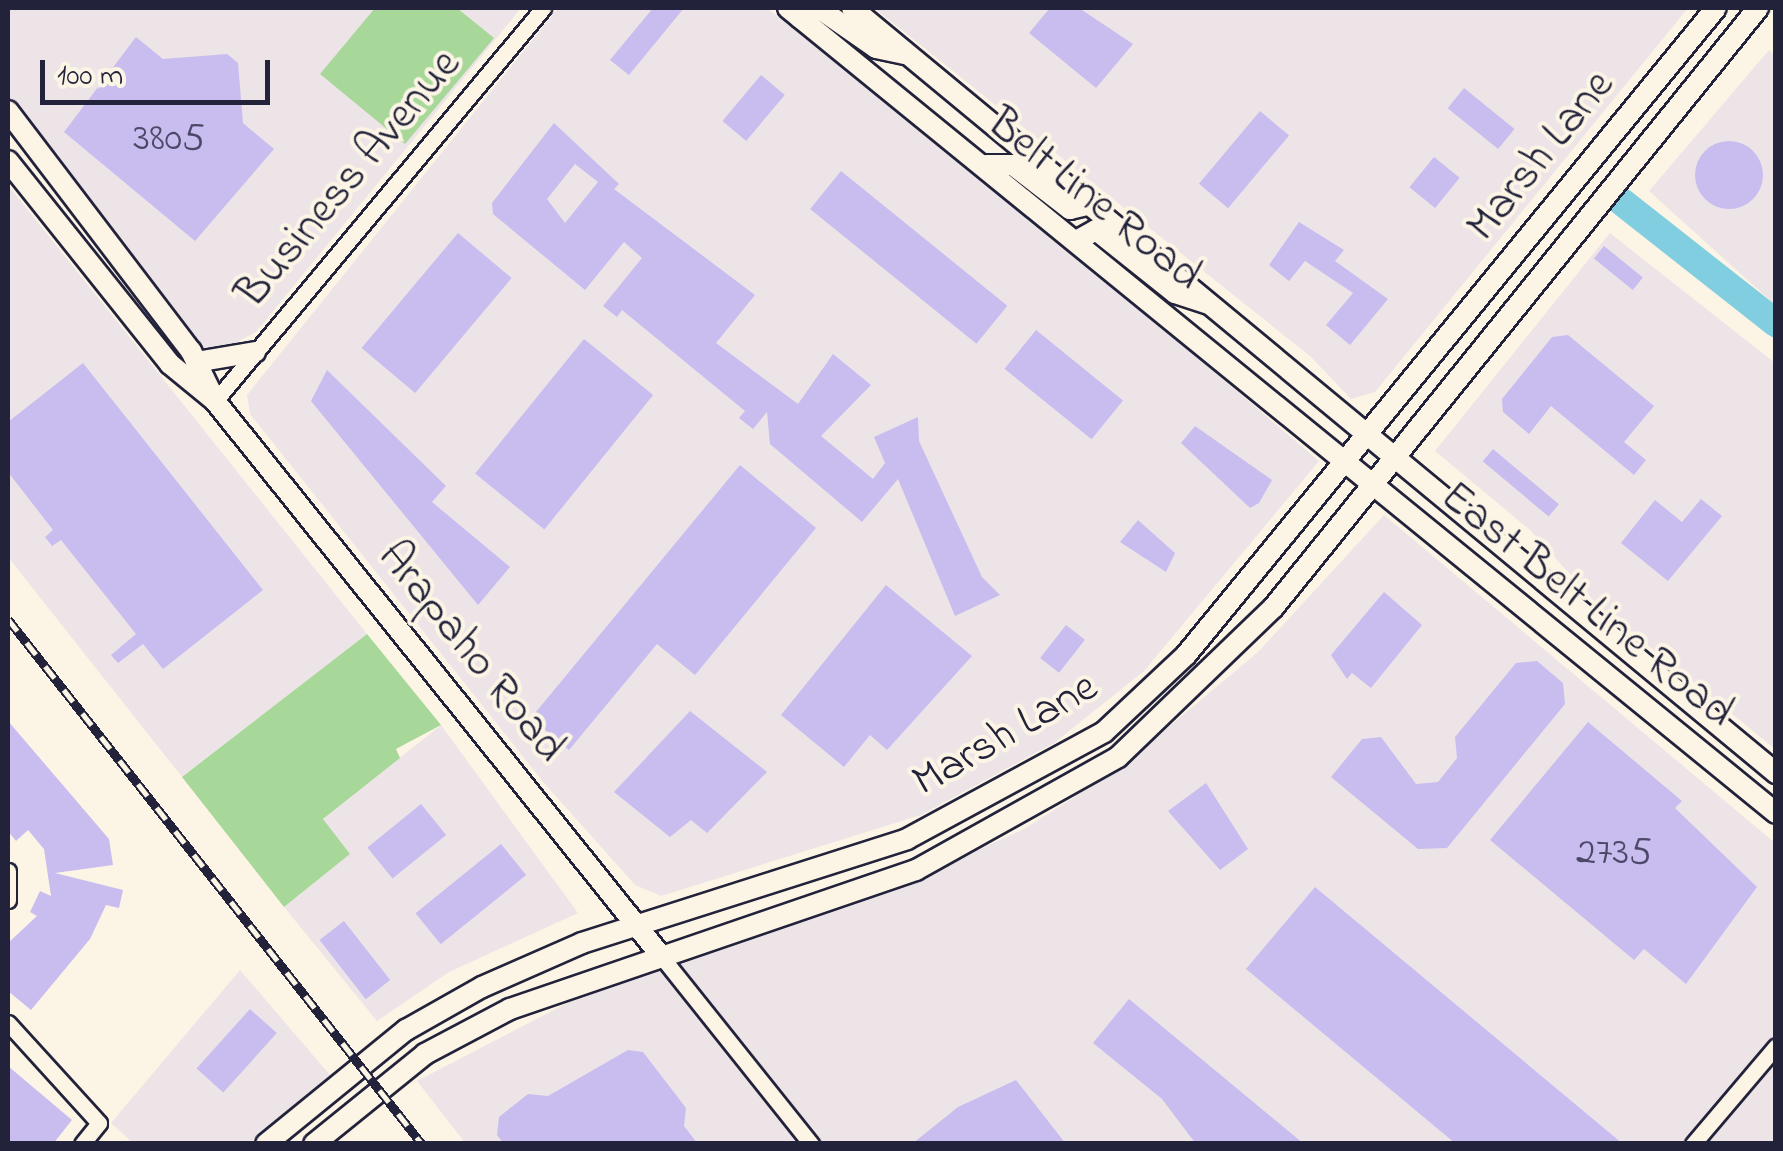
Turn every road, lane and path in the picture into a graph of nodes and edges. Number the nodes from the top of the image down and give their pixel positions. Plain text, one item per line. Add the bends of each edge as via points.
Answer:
1 (543, 8) edge
2 (852, 8) edge
3 (1716, 8) edge
4 (1758, 8) edge
5 (794, 12) edge
6 (906, 54) junction
7 (885, 86) junction
8 (8, 111) edge
9 (1620, 126) junction
10 (994, 127) junction
11 (1646, 148) junction
12 (8, 162) edge
13 (986, 165) junction
14 (1092, 204) junction
15 (1078, 240) junction
16 (1222, 309) junction
17 (255, 352) junction
18 (196, 362) junction
19 (215, 400) junction
20 (1368, 430) junction
21 (1398, 455) junction
22 (1346, 460) junction
23 (1374, 482) junction
24 (1776, 773) edge
25 (1776, 813) edge
26 (8, 871) edge
27 (8, 900) edge
28 (638, 924) junction
29 (661, 956) junction
30 (8, 1023) edge
31 (1776, 1046) edge
32 (82, 1144) edge
33 (266, 1144) edge
34 (314, 1144) edge
35 (811, 1144) edge
36 (1693, 1144) edge

1 - 17 street, Business Avenue
2 - 6 main road, Belt Line Road
3 - 9 main road, Marsh Lane
4 - 11 main road, Marsh Lane
5 - 6 main road via 820,8 876,48
5 - 7 main road, Belt Line Road
6 - 10 main road, Belt Line Road
7 - 10 main road via 910,74
7 - 13 main road, Belt Line Road
8 - 18 main road, Arapaho Road
9 - 11 main road
9 - 20 main road, Marsh Lane
10 - 14 main road, Belt Line Road
11 - 21 main road, Marsh Lane
12 - 19 main road, Arapaho Road via 170,364
13 - 14 main road via 1013,165 1070,209
13 - 15 main road, Belt Line Road
14 - 16 main road, Belt Line Road
15 - 16 main road via 1096,230 1175,292
15 - 22 main road, Belt Line Road
16 - 20 main road, Belt Line Road
17 - 18 main road
17 - 19 street, Business Avenue
18 - 19 main road, Arapaho Road
19 - 28 main road, Arapaho Road
20 - 21 main road, Belt Line Road
20 - 22 main road, Marsh Lane
21 - 23 main road, Marsh Lane
21 - 24 main road, East Belt Line Road
22 - 23 main road, East Belt Line Road
22 - 28 main road, Marsh Lane via 1186,655 1104,732 907,839
23 - 25 main road, East Belt Line Road
23 - 29 main road, Marsh Lane via 1239,647 1118,757 916,870
26 - 27 street
28 - 29 main road, Arapaho Road
28 - 33 main road, Marsh Lane via 482,987 406,1030
29 - 34 main road, Marsh Lane via 555,988 425,1054
29 - 35 street
30 - 32 street via 99,1122
31 - 36 street

